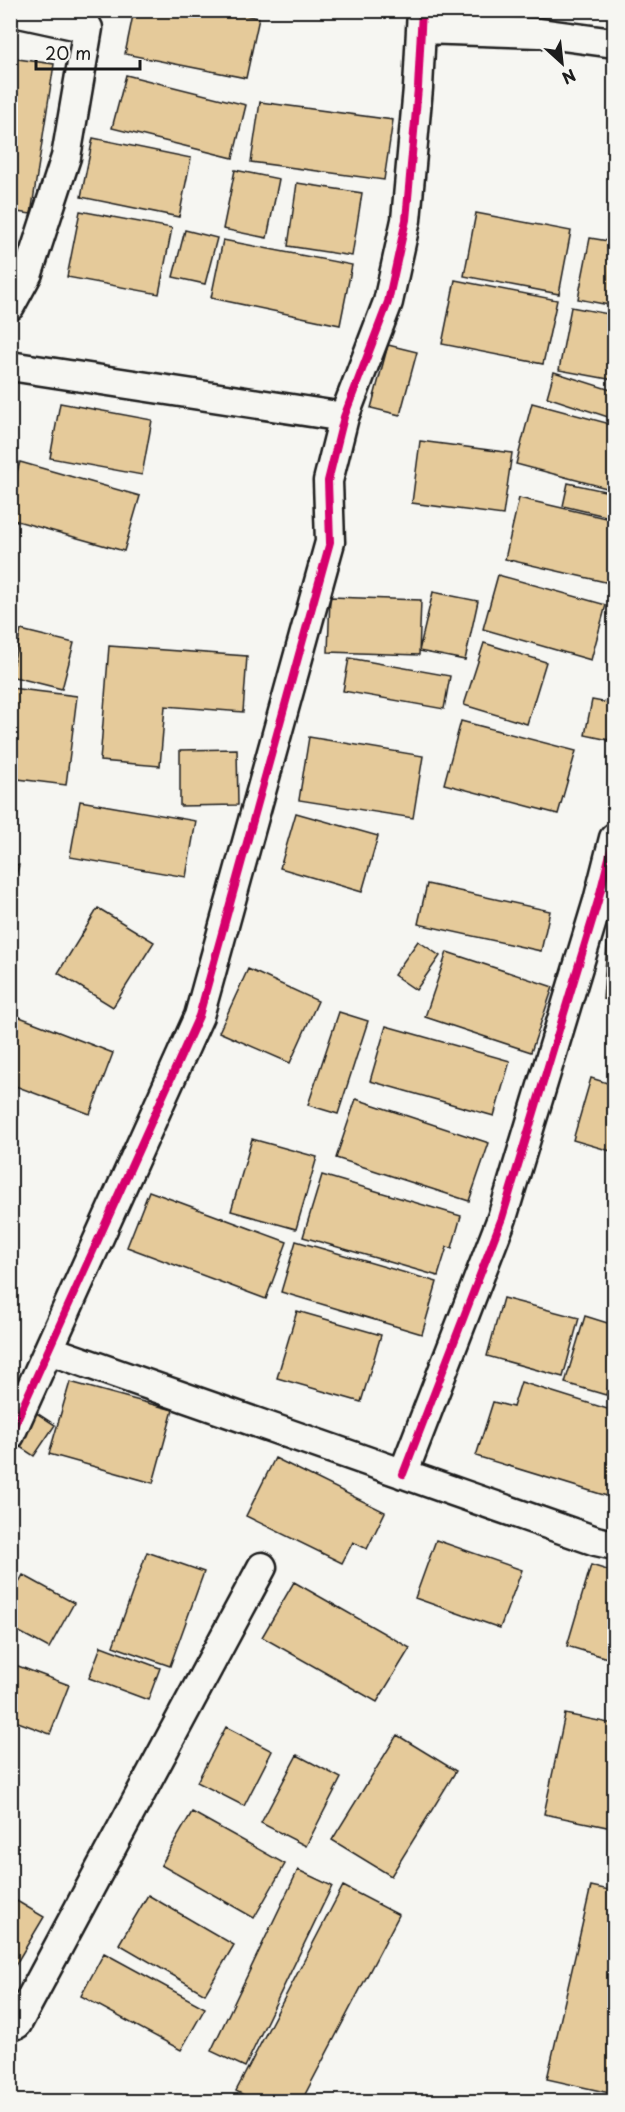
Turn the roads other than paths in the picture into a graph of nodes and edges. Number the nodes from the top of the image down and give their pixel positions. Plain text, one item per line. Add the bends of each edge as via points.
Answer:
1 (10, 11) edge
2 (422, 20) edge
3 (615, 43) edge
4 (10, 306) edge
5 (10, 366) edge
6 (344, 417) junction
7 (615, 838) edge
8 (49, 1350) junction
9 (14, 1420) edge
10 (403, 1474) junction
11 (615, 1545) edge
12 (262, 1567) dead end
13 (13, 2027) edge

1 - 4 street via 88,28 66,157 28,273
2 - 3 street
2 - 6 street via 406,220 388,302
5 - 6 street
6 - 8 street via 328,481 330,542 199,1016
7 - 10 street via 502,1218
8 - 9 street
8 - 10 street
10 - 11 street
12 - 13 street

